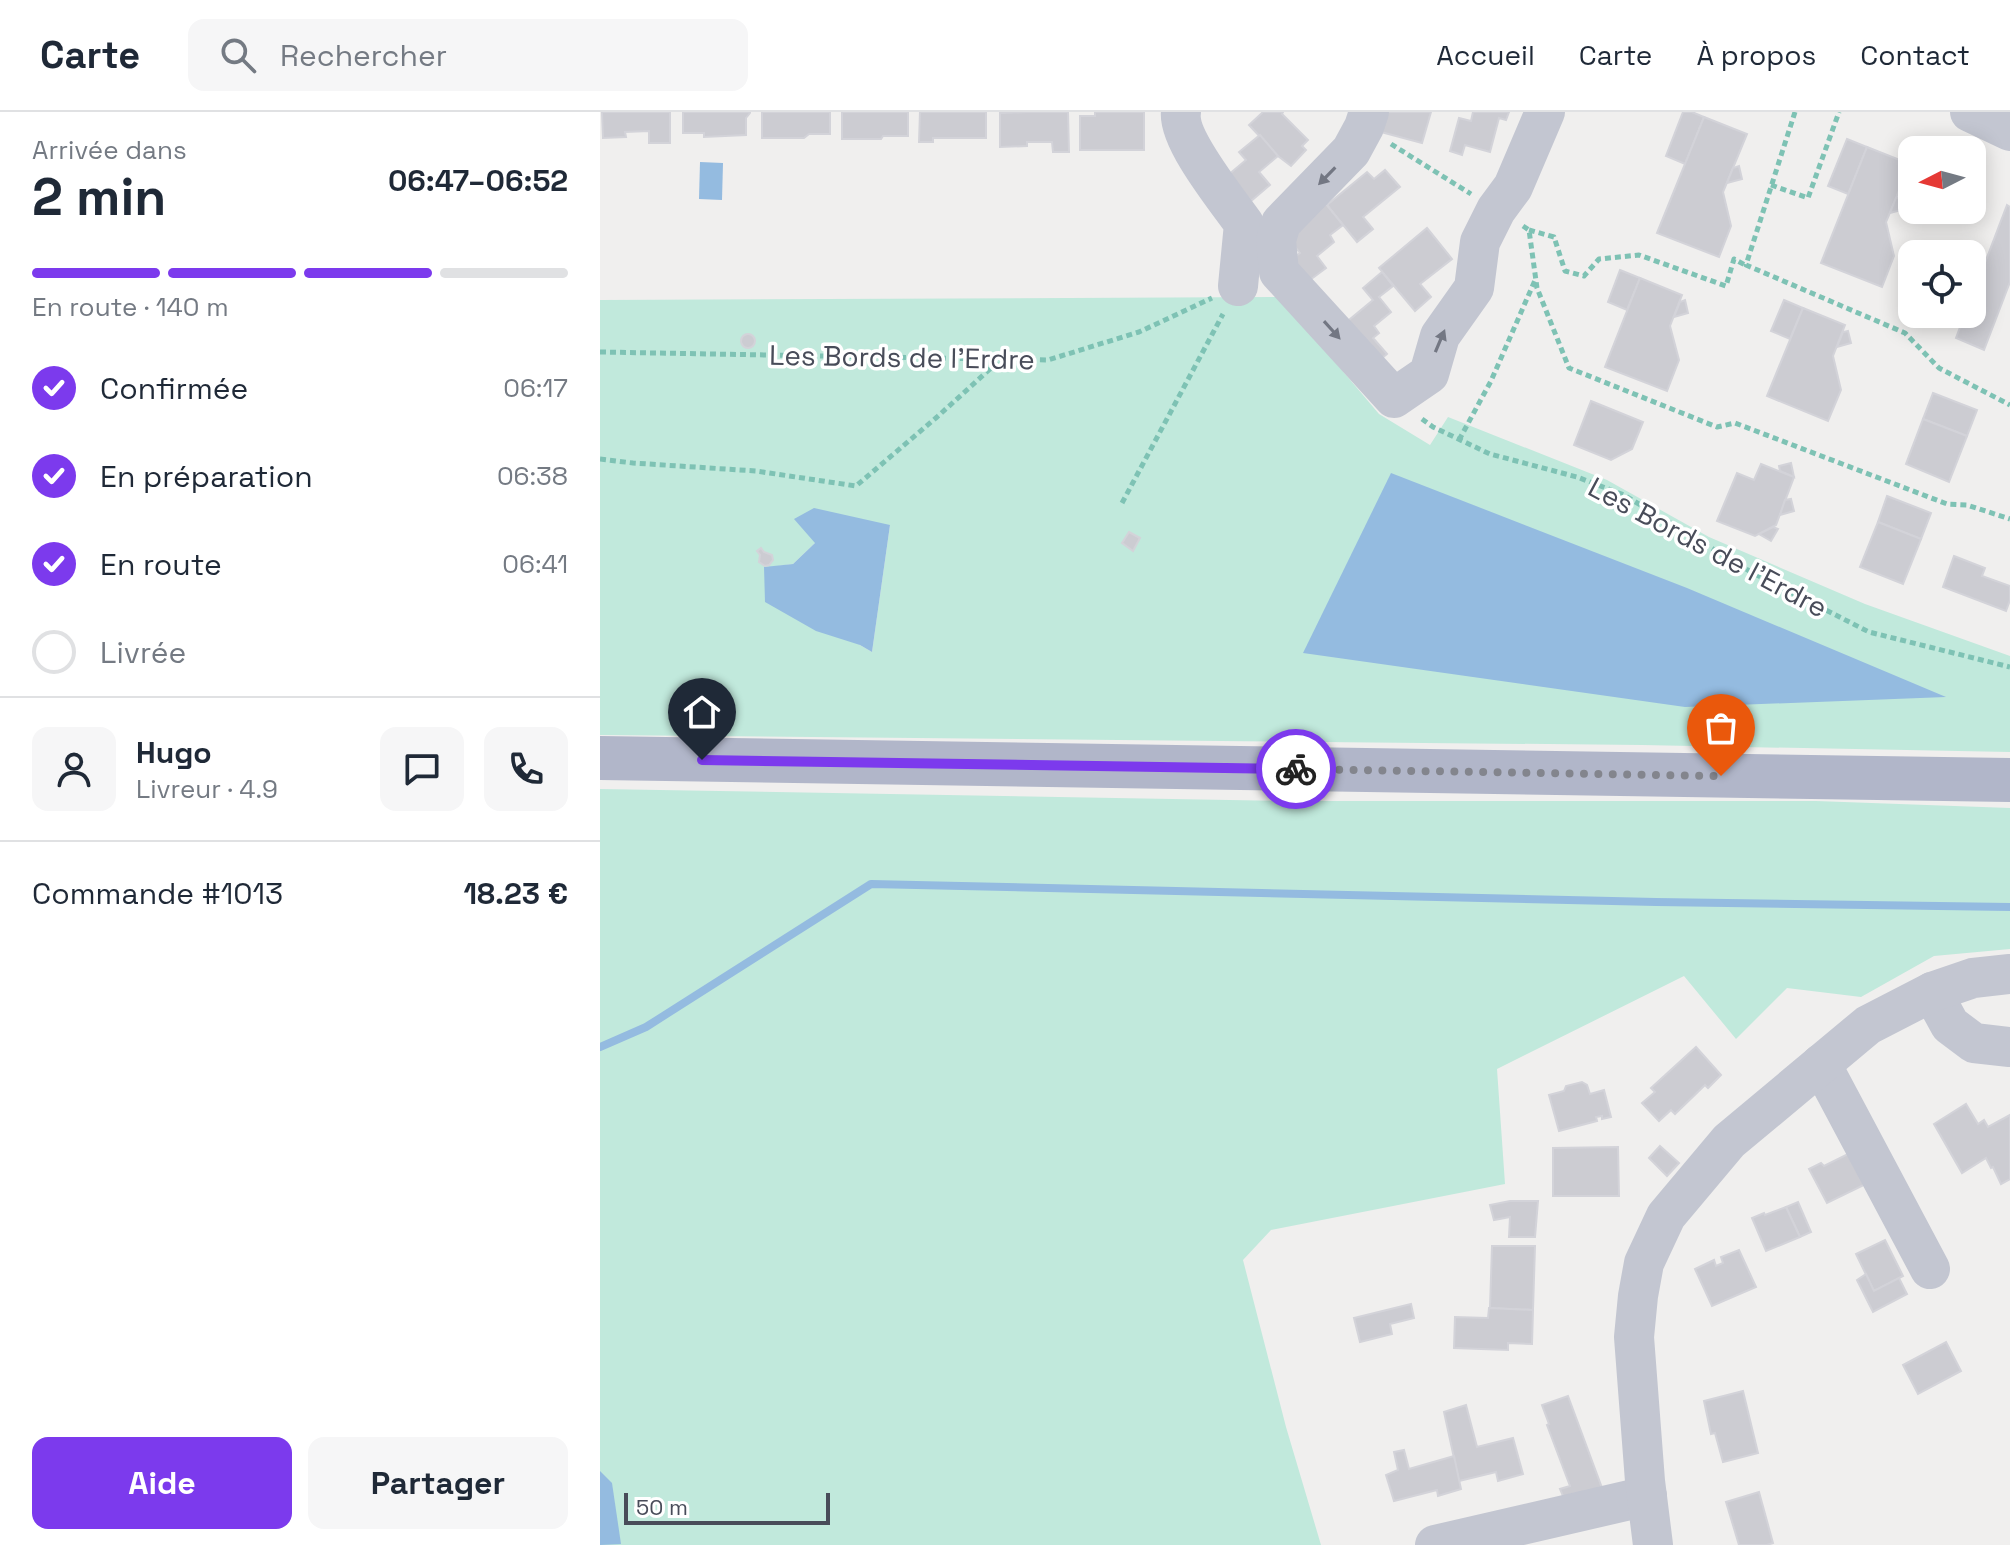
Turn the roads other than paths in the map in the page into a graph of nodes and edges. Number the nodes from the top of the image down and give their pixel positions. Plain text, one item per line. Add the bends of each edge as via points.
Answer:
1 (1181, 112) edge
2 (1545, 112) edge
3 (1970, 112) edge
4 (1366, 120) edge
5 (2010, 131) edge
6 (1238, 286) road end
7 (600, 758) edge
8 (2010, 780) edge
9 (2010, 974) edge
10 (1932, 992) junction
11 (2010, 1047) edge
12 (1821, 1064) junction
13 (1930, 1269) dead end
14 (1647, 1496) junction
15 (1435, 1545) edge
16 (1653, 1545) edge

1 - 6 street via 1193,152 1244,224
4 -> 2 street via 1351,151 1281,223 1276,240 1279,272 1394,398 1429,374 1440,336 1474,288 1480,242 1513,220 1513,187
3 - 5 street
7 - 8 main road
9 - 10 street via 1973,978
10 - 11 street via 1950,1025 1974,1043
10 - 12 street via 1868,1025
12 - 13 street
12 - 14 street via 1729,1141 1666,1216 1644,1263 1634,1337
14 - 15 street
14 - 16 street

